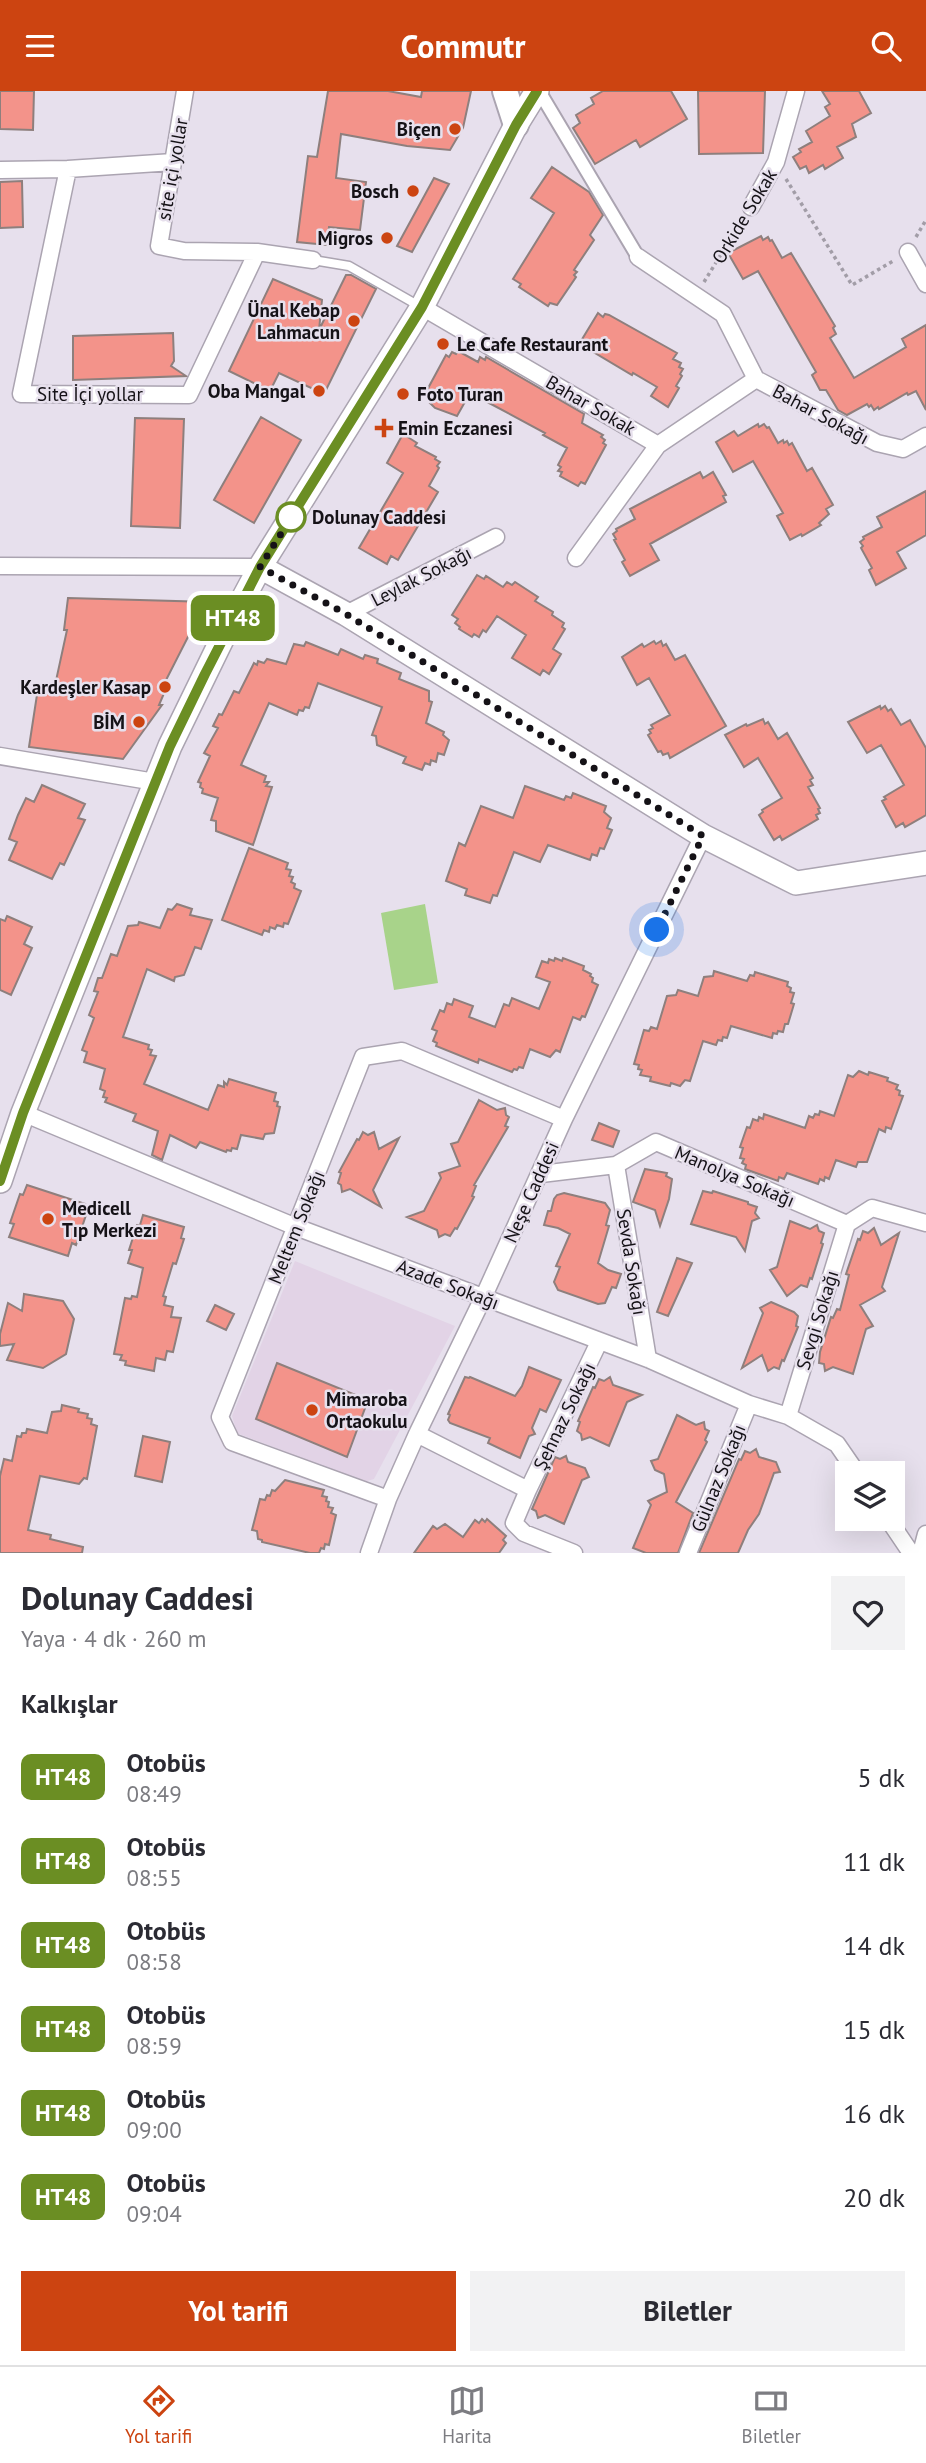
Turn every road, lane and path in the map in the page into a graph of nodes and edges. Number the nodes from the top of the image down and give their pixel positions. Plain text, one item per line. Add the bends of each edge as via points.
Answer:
1 (185, 91) edge
2 (505, 91) edge
3 (528, 91) edge
4 (538, 91) edge
5 (796, 91) edge
6 (516, 125) junction
7 (173, 162) junction
8 (776, 162) junction
9 (68, 169) junction
10 (0, 170) edge
11 (751, 207) joint
12 (251, 252) junction
13 (908, 252) joint
14 (638, 257) joint
15 (313, 260) joint
16 (926, 284) edge
17 (695, 296) junction
18 (422, 307) junction
19 (756, 379) junction
20 (926, 436) edge
21 (658, 445) junction
22 (496, 537) dead end
23 (576, 558) dead end
24 (0, 566) edge
25 (260, 567) junction
26 (346, 614) junction
27 (0, 756) edge
28 (155, 782) junction
29 (703, 836) junction
30 (926, 863) edge
31 (23, 1113) junction
32 (564, 1119) junction
33 (616, 1165) junction
34 (1, 1170) edge
35 (541, 1174) junction
36 (926, 1223) edge
37 (847, 1224) junction
38 (296, 1227) junction
39 (483, 1298) junction
40 (600, 1342) junction
41 (648, 1359) junction
42 (748, 1403) junction
43 (788, 1416) junction
44 (417, 1434) junction
45 (849, 1461) edge
46 (527, 1490) junction
47 (388, 1499) junction
48 (896, 1531) edge
49 (926, 1534) edge
50 (369, 1553) edge
51 (574, 1553) edge
52 (688, 1553) edge
53 (911, 1553) edge
54 (921, 1553) edge

1 - 7 street, site içi yollar
2 - 6 main road
3 - 6 main road
4 - 6 main road
4 - 14 street
5 - 8 street, Orkide Sokak
6 - 18 main road
7 - 9 street
7 - 12 street, site içi yollar via 159,246
8 - 11 street, Orkide Sokak
8 - 13 path via 852,285
9 - 10 street
9 - 12 street, Site İçi yollar via 20,394 189,394
11 - 17 path, Orkide Sokak
12 - 15 street
13 - 16 street
14 - 17 street
15 - 18 lane via 349,266
17 - 19 street via 723,314
18 - 21 street, Bahar Sokak
18 - 25 main road
19 - 20 street, Bahar Sokağı via 877,443 903,449
19 - 21 street, Bahar Sokak
21 - 23 street
22 - 26 street, Leylak Sokağı
24 - 25 street
25 - 26 main road
25 - 28 main road
26 - 29 main road
27 - 28 street
28 - 31 main road
29 - 30 main road via 796,883
29 - 32 street, Neşe Caddesi
31 - 34 main road
31 - 38 street, Azade Sokağı
32 - 35 street, Neşe Caddesi
32 - 38 street, Meltem Sokağı via 402,1051 363,1057
33 - 35 street, Manolya Sokağı
33 - 37 street, Manolya Sokağı via 656,1142
33 - 41 street, Sevda Sokağı
35 - 39 street, Neşe Caddesi
36 - 37 street via 872,1207
37 - 43 street, Sevgi Sokağı
38 - 39 street, Azade Sokağı
38 - 47 street, Meltem Sokağı via 220,1417 232,1442
39 - 40 street, Azade Sokağı
39 - 44 street, Neşe Caddesi
40 - 41 street, Azade Sokağı
40 - 46 street, Şehnaz Sokağı
41 - 42 street, Azade Sokağı
42 - 43 street, Azade Sokağı
42 - 52 street, Gülnaz Sokağı
43 - 45 street, Azade Sokağı via 837,1444
44 - 46 street
44 - 47 street, Neşe Caddesi
46 - 51 street, Şehnaz Sokağı via 514,1523 524,1533
47 - 50 street, Neşe Caddesi
48 - 53 street
49 - 54 street

